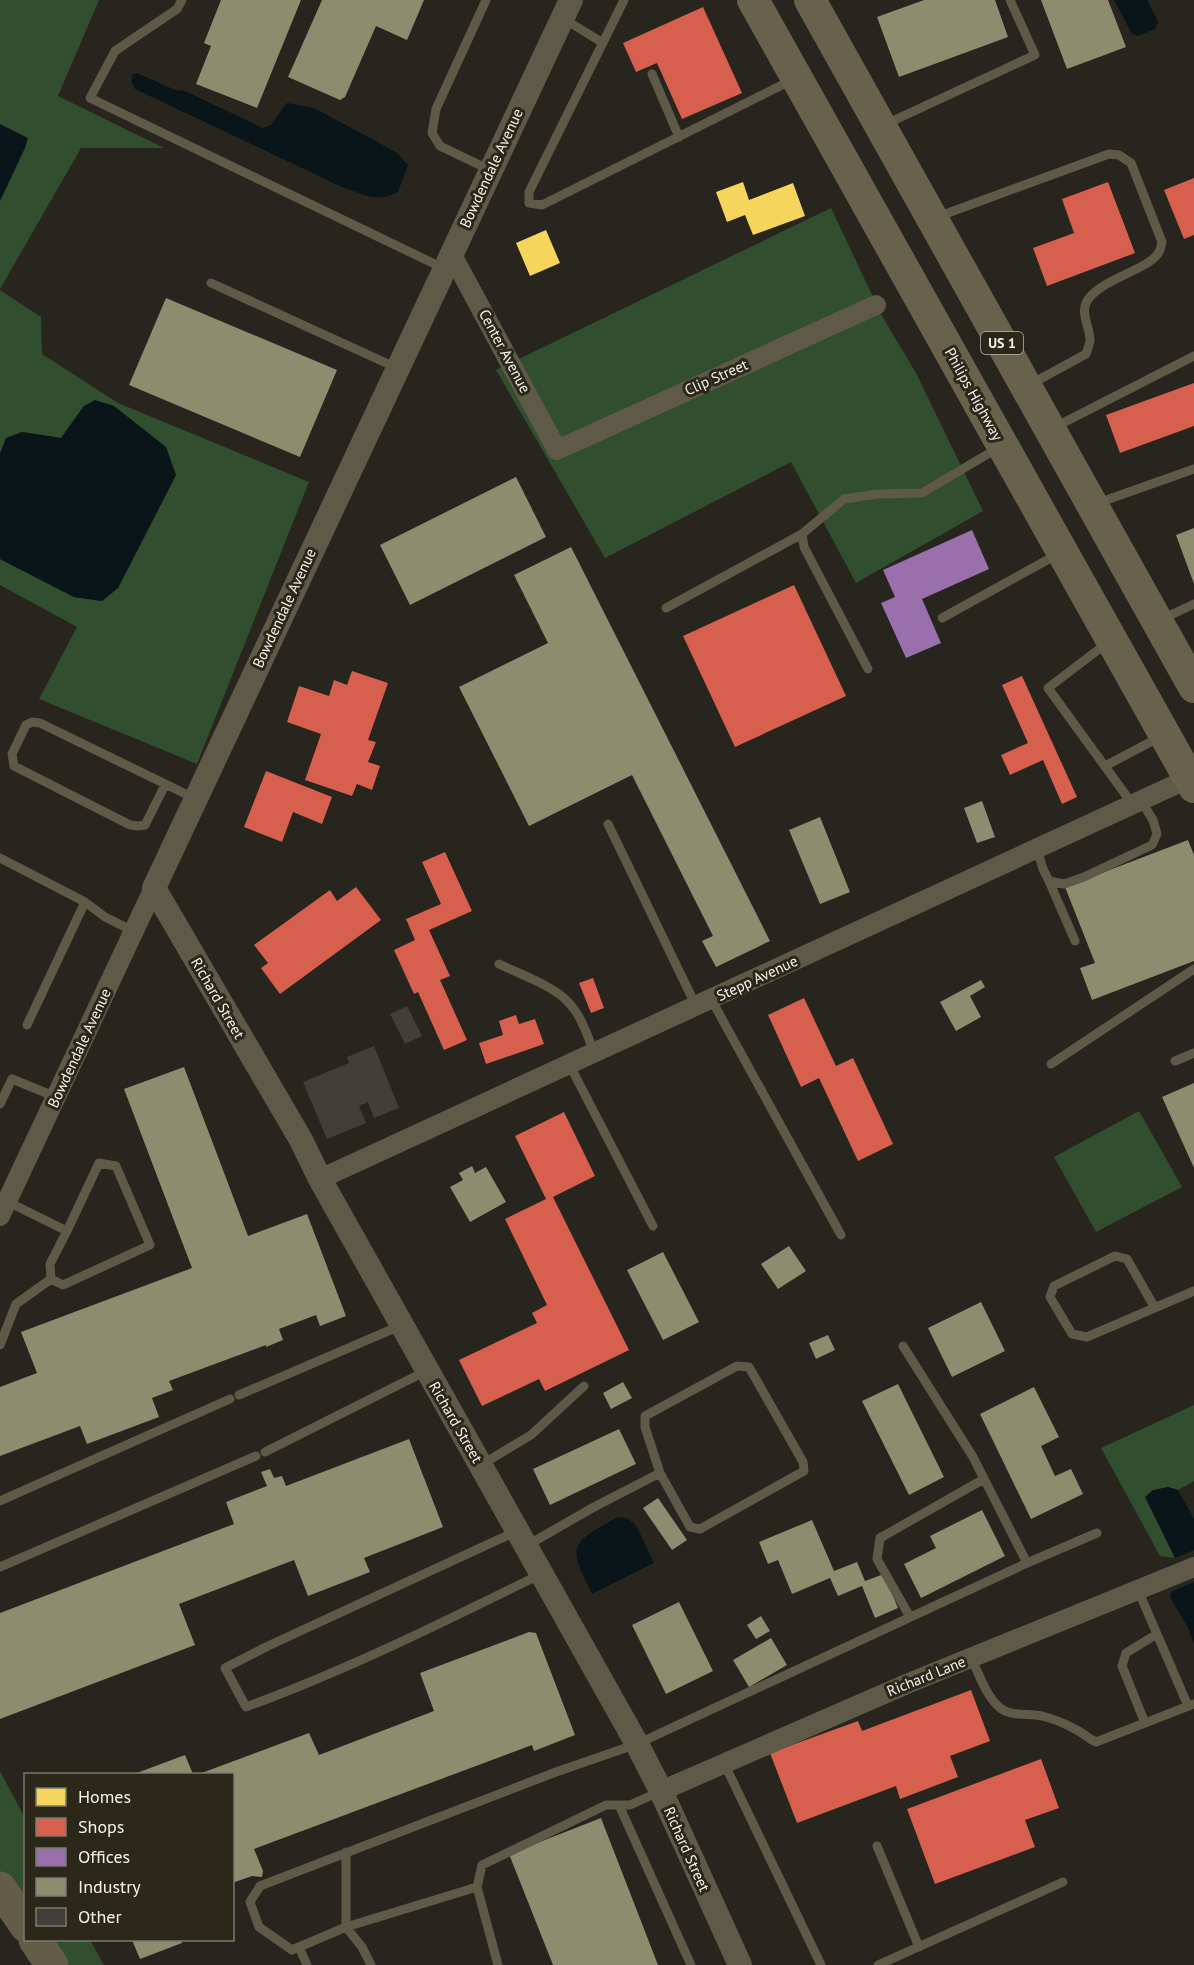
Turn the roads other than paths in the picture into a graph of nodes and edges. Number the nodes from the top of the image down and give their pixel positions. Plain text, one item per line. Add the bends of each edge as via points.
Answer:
1 (182, 0) edge
2 (486, 0) edge
3 (624, 0) edge
4 (753, 0) edge
5 (1010, 0) edge
6 (816, 5) edge
7 (566, 9) edge
8 (603, 43) junction
9 (652, 74) dead end
10 (797, 78) junction
11 (881, 126) junction
12 (679, 136) junction
13 (490, 170) junction
14 (933, 219) junction
15 (447, 261) junction
16 (211, 282) dead end
17 (876, 305) dead end
18 (1194, 356) edge
19 (397, 368) junction
20 (1026, 386) junction
21 (1051, 429) junction
22 (1002, 445) junction
23 (557, 450) joint
24 (1194, 469) edge
25 (1093, 505) junction
26 (802, 534) junction
27 (1057, 541) junction
28 (1194, 604) edge
29 (666, 608) dead end
30 (942, 618) dead end
31 (1157, 621) junction
32 (1112, 639) junction
33 (868, 669) dead end
34 (1194, 687) edge
35 (1164, 734) junction
36 (1105, 766) junction
37 (1192, 781) edge
38 (165, 785) junction
39 (196, 799) junction
40 (1137, 803) junction
41 (608, 824) dead end
42 (1037, 849) junction
43 (0, 858) edge
44 (1049, 881) junction
45 (154, 888) junction
46 (85, 902) junction
47 (134, 931) junction
48 (1075, 941) dead end
49 (499, 964) dead end
50 (1194, 969) edge
51 (704, 1002) junction
52 (27, 1025) dead end
53 (594, 1053) junction
54 (1194, 1053) edge
55 (1175, 1061) dead end
56 (569, 1064) junction
57 (1051, 1064) dead end
58 (56, 1097) junction
59 (0, 1104) edge
60 (320, 1179) junction
61 (1, 1210) edge
62 (653, 1226) dead end
63 (67, 1231) junction
64 (842, 1234) dead end
65 (51, 1279) junction
66 (1194, 1291) edge
67 (1155, 1308) junction
68 (402, 1325) junction
69 (0, 1345) edge
70 (903, 1346) dead end
71 (427, 1370) junction
72 (584, 1386) dead end
73 (481, 1465) junction
74 (660, 1473) junction
75 (984, 1479) junction
76 (0, 1501) edge
77 (1097, 1533) dead end
78 (522, 1538) junction
79 (1027, 1563) junction
80 (0, 1567) edge
81 (1194, 1567) edge
82 (542, 1574) junction
83 (1137, 1590) junction
84 (910, 1617) junction
85 (1157, 1634) junction
86 (971, 1658) junction
87 (1191, 1705) edge
88 (1145, 1723) junction
89 (637, 1744) junction
90 (724, 1763) junction
91 (661, 1791) junction
92 (619, 1805) junction
93 (877, 1846) dead end
94 (346, 1852) junction
95 (1063, 1882) dead end
96 (477, 1887) junction
97 (0, 1888) edge
98 (24, 1923) edge
99 (346, 1927) junction
100 (36, 1941) edge
101 (299, 1947) junction
102 (919, 1947) junction
103 (52, 1965) edge
104 (307, 1965) edge
105 (371, 1965) edge
106 (498, 1965) edge
107 (691, 1965) edge
108 (740, 1965) edge
109 (821, 1965) edge
110 (878, 1965) edge

1 - 15 lane via 177,9 115,51 90,98
2 - 13 lane via 436,109 432,133 440,146
3 - 8 lane
4 - 10 main road, Philips Highway
5 - 11 lane via 1035,55
6 - 11 main road, US 1
7 - 8 lane
7 - 13 street, Bowdendale Avenue
8 - 12 lane via 529,192 529,203 542,205
9 - 12 lane
10 - 12 lane
10 - 22 main road, Philips Highway
11 - 14 main road, US 1
13 - 15 street, Bowdendale Avenue
14 - 20 main road, US 1
14 - 20 lane via 1109,154 1131,163 1162,242 1159,252 1090,296 1084,313 1090,340 1086,354
15 - 19 street, Bowdendale Avenue
15 - 23 street, Center Avenue
16 - 19 lane
17 - 23 street, Clip Street
18 - 21 lane
19 - 39 street, Bowdendale Avenue
20 - 21 main road, US 1
21 - 25 main road, US 1
22 - 26 lane via 922,493 844,499
22 - 27 main road, Philips Highway
24 - 25 lane
25 - 27 main road
25 - 31 main road, US 1
26 - 29 lane
26 - 33 lane via 804,547
27 - 30 lane
27 - 32 main road, Philips Highway
28 - 31 lane
31 - 34 main road, US 1
32 - 35 main road, Philips Highway
32 - 36 lane via 1048,688
35 - 36 lane
35 - 37 main road, Philips Highway
36 - 40 lane
37 - 40 street, Stepp Avenue
38 - 38 lane via 40,723 26,725 12,754 14,766 130,825 145,825
38 - 39 lane
39 - 45 street, Bowdendale Avenue
40 - 42 street, Stepp Avenue
40 - 44 lane via 1153,820 1157,834 1152,845 1064,884
41 - 51 lane
42 - 44 lane
42 - 51 street, Stepp Avenue
43 - 46 lane
44 - 48 lane
45 - 47 street, Bowdendale Avenue
45 - 60 street, Richard Street
46 - 47 lane
46 - 52 lane
47 - 58 street, Bowdendale Avenue
49 - 53 lane via 568,1001 582,1022
50 - 57 lane
51 - 53 street, Stepp Avenue
51 - 64 lane
53 - 56 street, Stepp Avenue
54 - 55 lane
56 - 60 street, Stepp Avenue
56 - 62 lane
58 - 59 lane via 12,1079
58 - 61 street, Bowdendale Avenue
60 - 68 street, Richard Street
61 - 63 lane
63 - 65 lane via 50,1264
63 - 65 lane via 99,1163 116,1166 150,1245 63,1285
65 - 69 lane via 16,1304
66 - 67 lane
67 - 67 lane via 1087,1337 1072,1334 1050,1297 1054,1286 1115,1256 1127,1259
68 - 71 street, Richard Street
68 - 76 lane
70 - 75 lane
71 - 73 street, Richard Street
71 - 80 lane via 260,1454
72 - 73 lane via 531,1435
73 - 78 street, Richard Street
74 - 74 lane via 690,1527 700,1529 804,1471 803,1462 749,1366 737,1366 645,1416
74 - 78 lane
75 - 79 lane
75 - 84 lane via 880,1538 877,1559
77 - 79 lane
78 - 82 street, Richard Street
78 - 82 lane via 225,1668 246,1707 357,1662
79 - 84 lane
81 - 83 street, Richard Lane
82 - 89 street, Richard Street
83 - 85 lane
83 - 86 street, Richard Lane
84 - 89 lane
85 - 87 lane
85 - 88 lane via 1126,1653 1122,1666
86 - 88 lane via 990,1698 1010,1713 1056,1720 1096,1742
86 - 90 street, Richard Lane
87 - 88 lane
89 - 91 street, Richard Street
89 - 94 lane
90 - 91 street, Richard Lane
90 - 109 lane
91 - 92 lane via 630,1805
91 - 108 street, Richard Street
92 - 96 lane via 606,1805 482,1865
92 - 107 lane
93 - 102 lane
94 - 99 lane
94 - 101 lane via 260,1886 250,1902 259,1927 292,1950
95 - 102 lane
96 - 99 lane
96 - 106 lane
97 - 98 highway
99 - 101 lane
99 - 105 lane
100 - 103 highway
101 - 104 lane
102 - 110 lane

